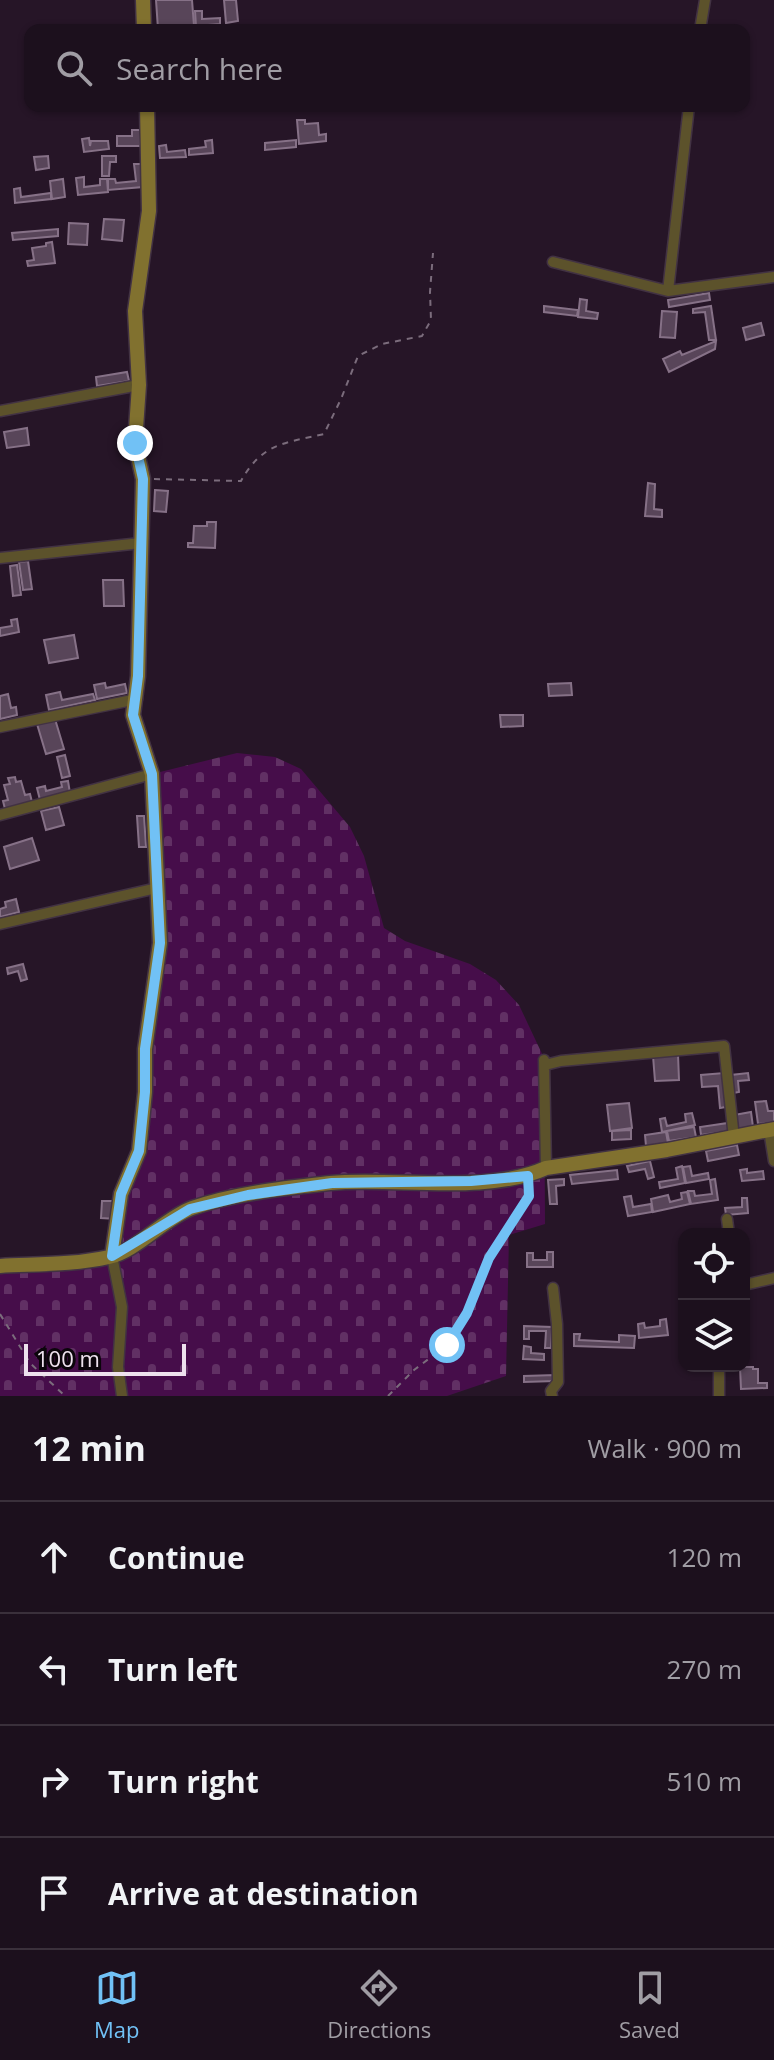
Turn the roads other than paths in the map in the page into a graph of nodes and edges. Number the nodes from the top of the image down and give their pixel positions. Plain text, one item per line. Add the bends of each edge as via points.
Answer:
1 (143, 0) edge
2 (705, 0) edge
3 (144, 24) edge
4 (701, 24) edge
5 (147, 112) edge
6 (688, 112) edge
7 (553, 262) dead end
8 (774, 277) edge
9 (668, 291) junction
10 (139, 385) junction
11 (0, 411) edge
12 (141, 543) junction
13 (0, 558) edge
14 (137, 699) junction
15 (0, 727) edge
16 (152, 774) junction
17 (0, 815) edge
18 (157, 888) junction
19 (0, 924) edge
20 (771, 1129) edge
21 (734, 1138) junction
22 (774, 1161) edge
23 (546, 1168) junction
24 (727, 1219) dead end
25 (728, 1228) edge
26 (112, 1256) junction
27 (0, 1266) edge
28 (774, 1278) edge
29 (750, 1284) edge
30 (553, 1288) dead end
31 (719, 1372) edge
32 (122, 1396) edge
33 (552, 1396) edge
34 (719, 1396) edge

1 - 3 street
2 - 4 street
5 - 10 street via 149,211 135,311
6 - 9 street
7 - 9 street
8 - 9 street
10 - 11 street
10 - 12 street via 135,443 143,479
12 - 13 street
12 - 14 street
14 - 15 street
14 - 16 street via 133,715
16 - 17 street
16 - 18 street
18 - 19 street
18 - 26 street via 160,943 145,1049 139,1151 121,1194
20 - 21 street
20 - 22 street
21 - 23 street
21 - 23 street via 724,1046 545,1062
23 - 26 street via 528,1176 332,1183 248,1195 190,1209
24 - 25 street
26 - 27 street
26 - 32 street via 122,1307
28 - 29 street
30 - 33 street via 558,1382
31 - 34 street

